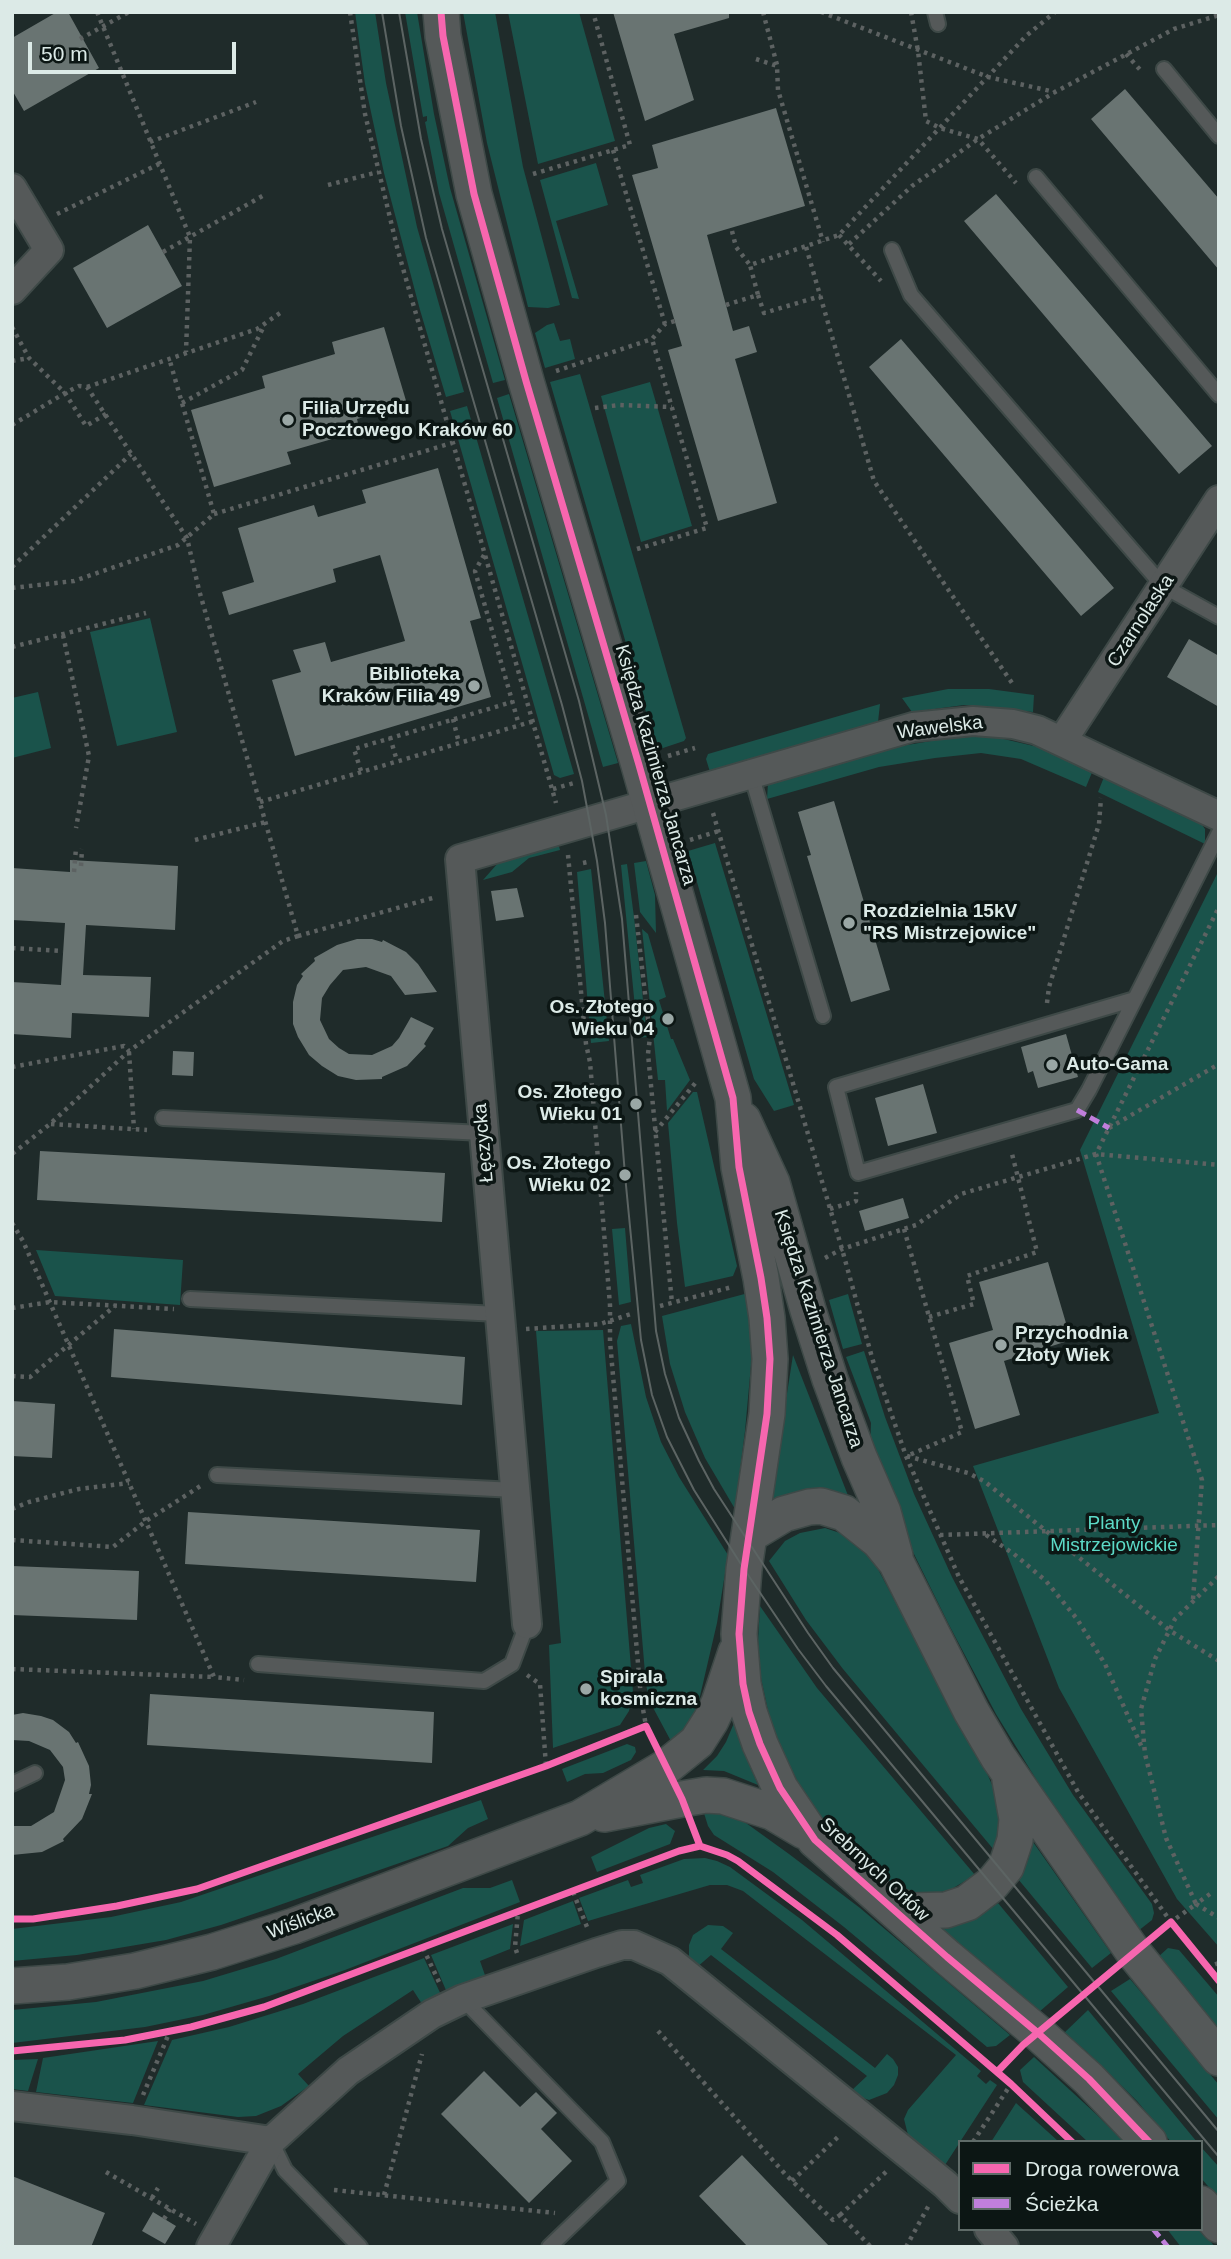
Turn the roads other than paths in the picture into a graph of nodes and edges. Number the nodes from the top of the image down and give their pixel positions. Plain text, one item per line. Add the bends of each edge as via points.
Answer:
1 (441, 12) edge
2 (1164, 69) dead end
3 (1219, 136) edge
4 (1036, 177) road end
5 (12, 188) edge
6 (892, 250) dead end
7 (12, 290) edge
8 (1219, 396) edge
9 (1219, 500) edge
10 (1163, 586) junction
11 (1219, 617) edge
12 (1062, 741) junction
13 (751, 774) junction
14 (650, 804) junction
15 (1219, 816) edge
16 (1219, 834) edge
17 (1135, 999) junction
18 (823, 1016) dead end
19 (733, 1098) junction
20 (163, 1118) road end
21 (484, 1133) junction
22 (190, 1299) road end
23 (500, 1322) junction
24 (217, 1475) road end
25 (515, 1490) junction
26 (750, 1535) junction
27 (896, 1562) junction
28 (527, 1624) joint
29 (739, 1634) junction
30 (258, 1664) road end
31 (1005, 1769) junction
32 (35, 1773) dead end
33 (12, 1784) edge
34 (580, 1818) junction
35 (815, 1840) junction
36 (876, 1896) junction
37 (12, 1986) edge
38 (452, 1993) junction
39 (1219, 2058) edge
40 (12, 2106) edge
41 (1147, 2140) edge
42 (271, 2141) junction
43 (952, 2191) edge
44 (1203, 2206) edge
45 (1219, 2225) edge
46 (991, 2231) edge
47 (214, 2241) edge
48 (360, 2247) edge
49 (549, 2247) edge
50 (1004, 2247) edge

1 - 14 street, Księdza Kazimierza Jancarza via 474,194
2 - 3 lane
4 - 8 lane
5 - 7 street via 49,250
6 - 10 lane via 911,295
9 - 10 street, Czarnolaska
10 - 11 lane
10 - 12 street, Czarnolaska
12 - 13 street, Wawelska via 994,721 913,727
12 - 15 street, Wawelska
13 - 14 street, Wawelska
13 - 18 lane
14 - 19 street, Księdza Kazimierza Jancarza
14 - 21 street, Łęczycka via 460,859
16 - 17 lane
17 - 17 lane via 1077,1110 858,1173 836,1087
19 - 26 street, Księdza Kazimierza Jancarza via 739,1167 768,1318 770,1359
19 - 27 street, Księdza Kazimierza Jancarza via 772,1183 830,1379 883,1512
20 - 21 lane
21 - 23 street, Łęczycka
22 - 23 lane
23 - 25 street, Łęczycka
24 - 25 lane
25 - 28 street, Łęczycka
26 - 27 street via 784,1514 821,1506 859,1522
26 - 29 street, Srebrnych Orłów
27 - 31 street, Srebrnych Orłów
28 - 30 lane via 512,1664 484,1681
29 - 34 street, Wiślicka via 722,1693 697,1742 666,1767
29 - 35 street, Srebrnych Orłów via 743,1684 760,1744 780,1788
31 - 36 street, Srebrnych Orłów via 1014,1793 1017,1829 1008,1861 992,1885 968,1903 935,1911 900,1908
31 - 39 street, Srebrnych Orłów via 1134,1953
32 - 33 lane
34 - 35 street, Wiślicka via 706,1795 723,1796 787,1819
34 - 37 street, Wiślicka via 294,1926 183,1961 68,1982
35 - 36 street, Srebrnych Orłów
36 - 41 street, Srebrnych Orłów via 1048,2042
38 - 42 street via 432,2014 348,2071
38 - 43 street via 610,1948 641,1948 670,1961
38 - 49 lane via 602,2142 618,2181
40 - 42 street
42 - 47 street
42 - 48 lane via 285,2170
44 - 45 street
46 - 50 street

